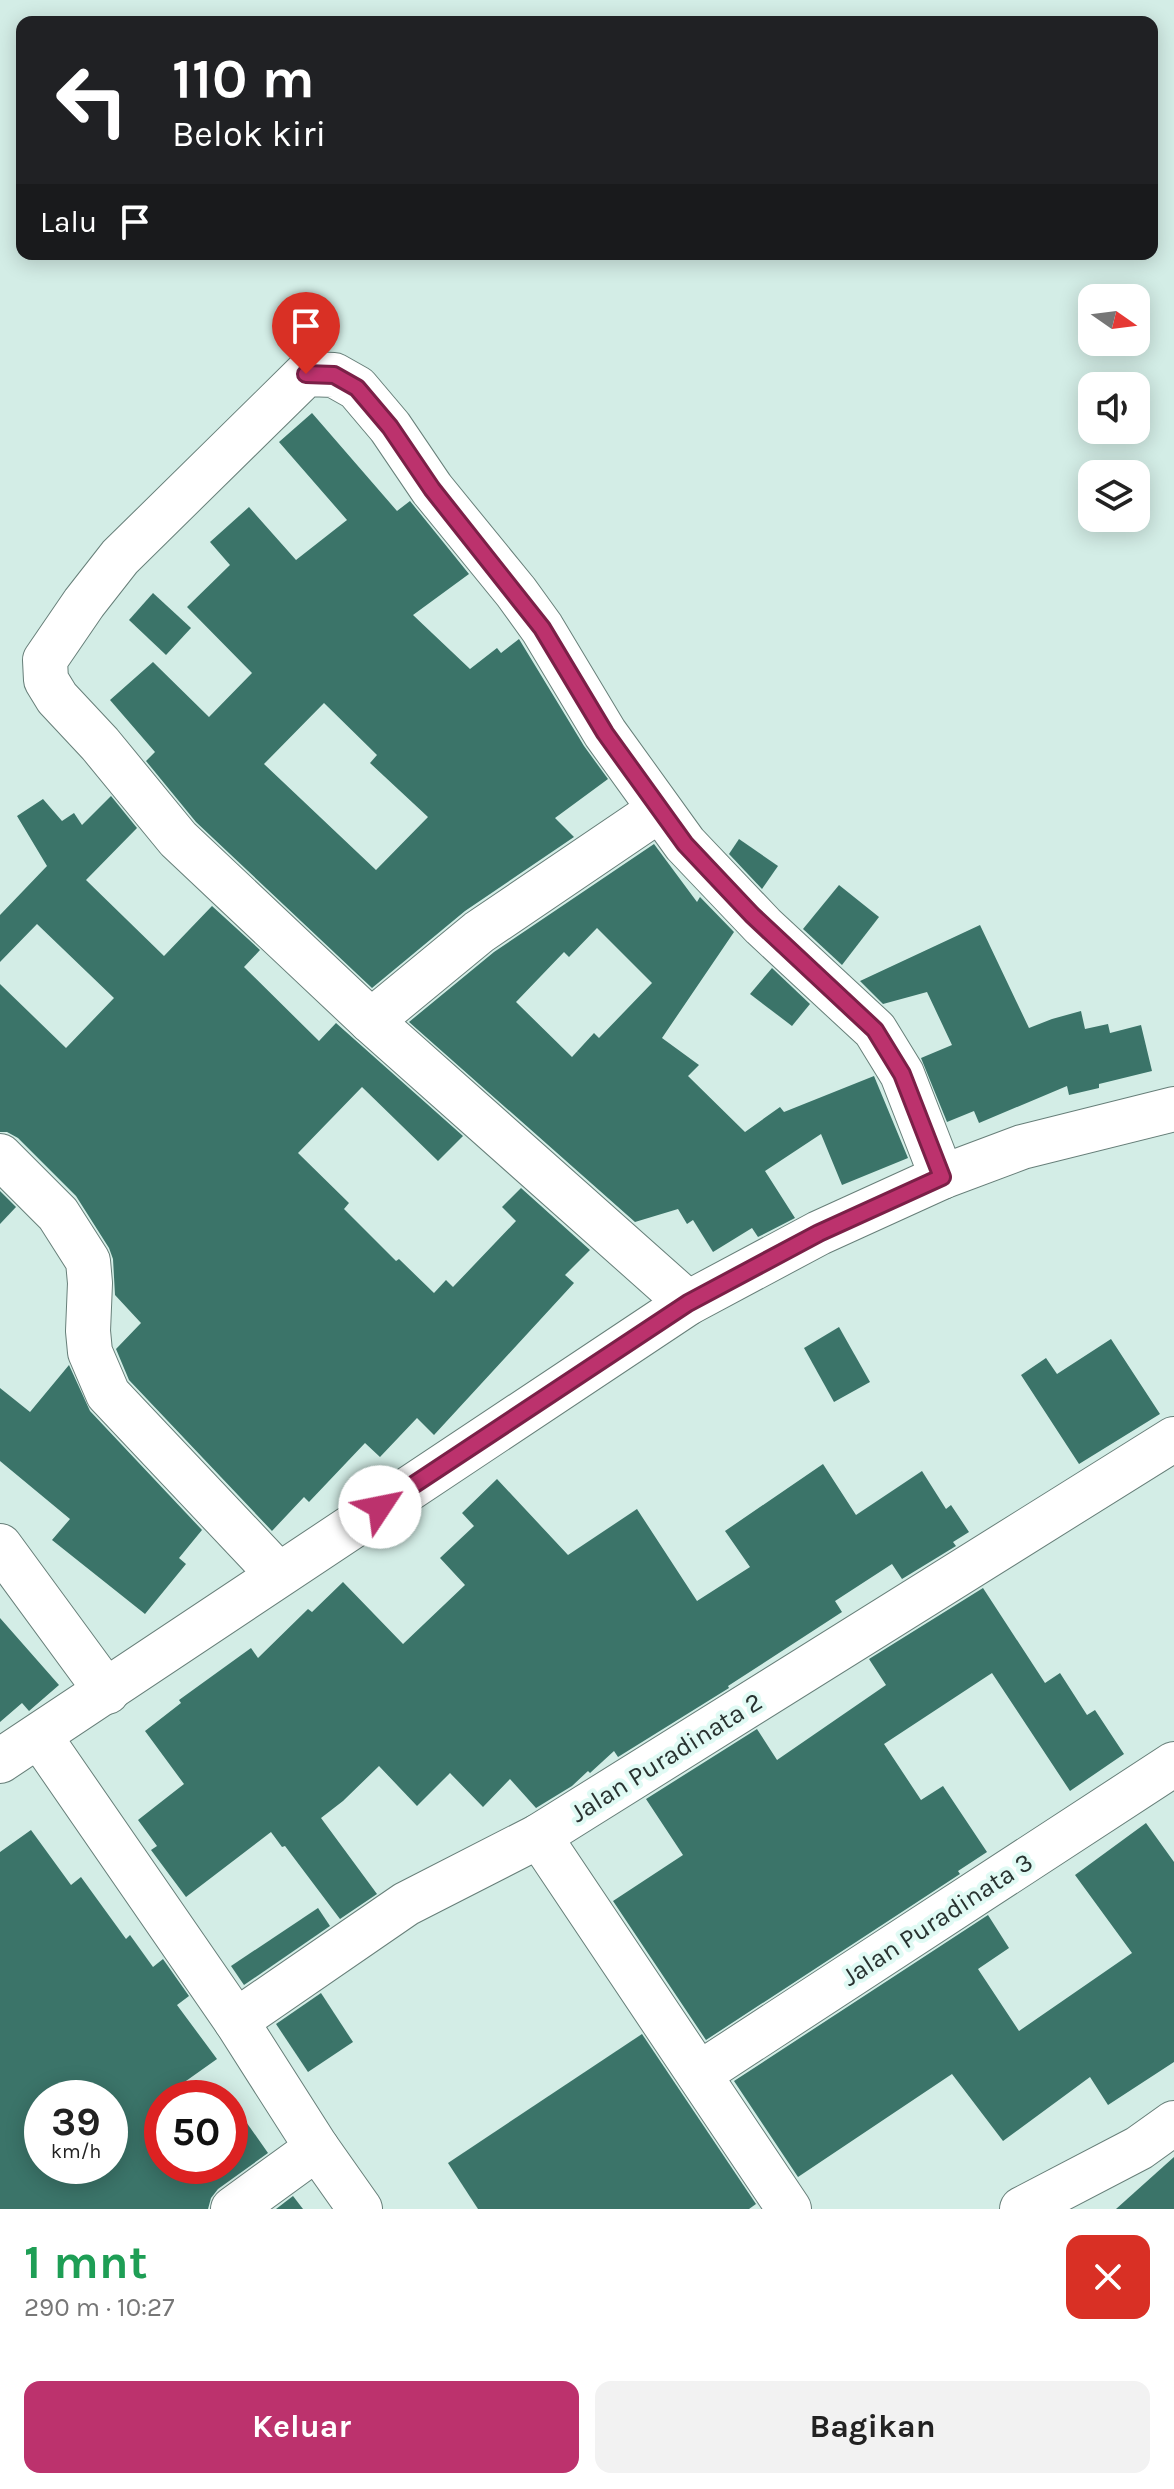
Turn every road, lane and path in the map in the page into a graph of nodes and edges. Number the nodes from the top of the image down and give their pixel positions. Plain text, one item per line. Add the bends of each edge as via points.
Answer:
1 (659, 810) junction
2 (371, 1021) junction
3 (1174, 1109) edge
4 (0, 1156) edge
5 (942, 1177) junction
6 (688, 1303) junction
7 (1174, 1439) edge
8 (0, 1546) edge
9 (278, 1574) junction
10 (107, 1692) junction
11 (40, 1737) junction
12 (0, 1761) edge
13 (1174, 1764) edge
14 (539, 1836) junction
15 (236, 2021) junction
16 (699, 2074) junction
17 (1174, 2123) edge
18 (317, 2148) junction
19 (233, 2209) edge
20 (360, 2209) edge
21 (789, 2209) edge
22 (1022, 2209) edge

1 - 2 street via 479,932
1 - 2 street via 542,628 390,427 357,388 334,375 306,374 120,557 45,660 46,680 178,839
1 - 5 street via 740,903 875,1030 902,1074
2 - 6 street
3 - 5 street via 1022,1147
4 - 9 street via 58,1214 88,1261 90,1352 108,1394
5 - 6 street via 819,1233
6 - 9 street
7 - 14 street, Jalan Puradinata 2
8 - 10 street
9 - 10 street
10 - 11 street
11 - 12 street
11 - 15 street
13 - 16 street, Jalan Puradinata 3
14 - 15 street via 406,1904
14 - 16 street, Jalan Puradinata 2
15 - 18 street
16 - 21 street, Jalan Puradinata 2
17 - 22 street via 1139,2148
18 - 19 street
18 - 20 street

